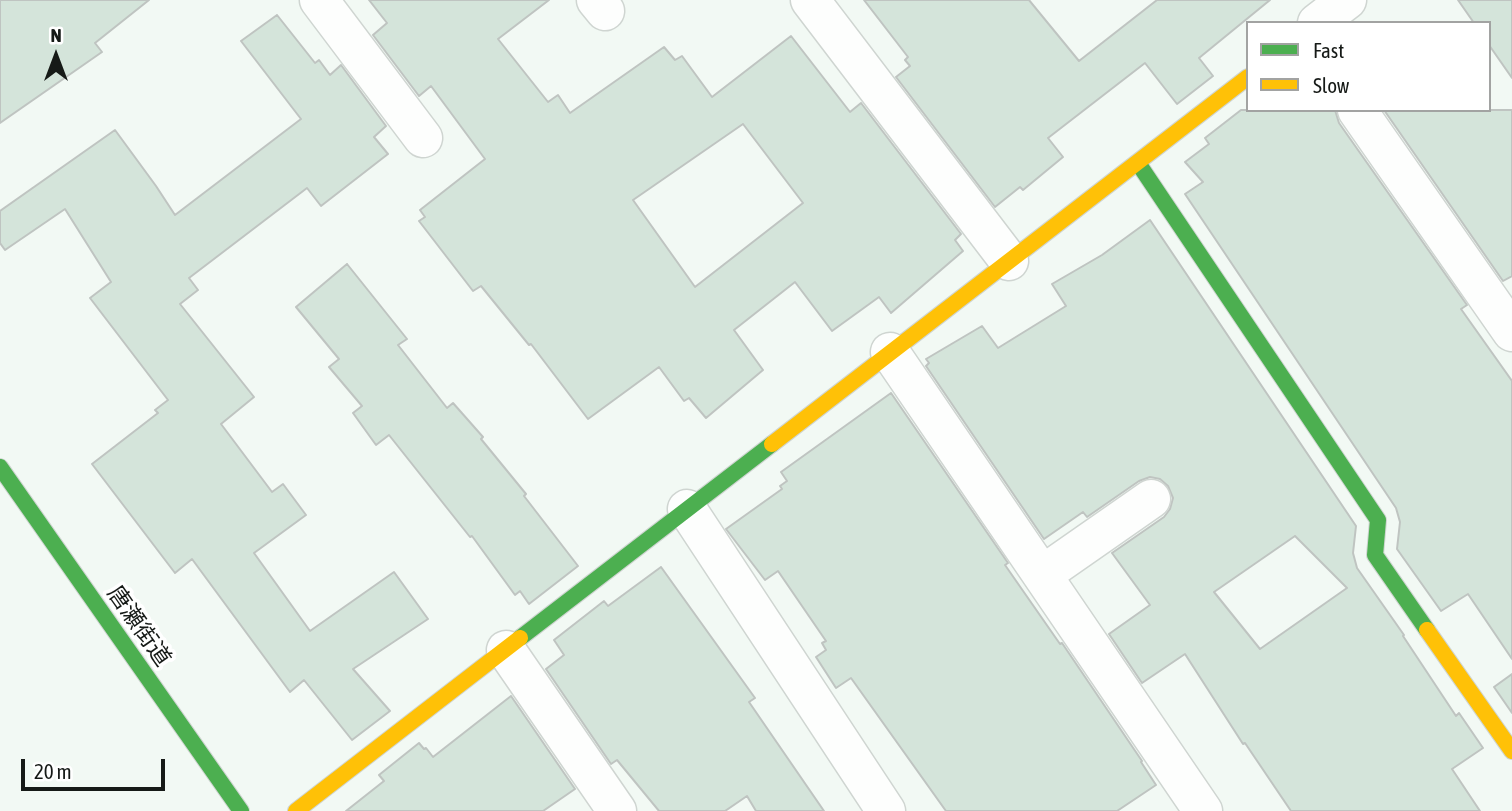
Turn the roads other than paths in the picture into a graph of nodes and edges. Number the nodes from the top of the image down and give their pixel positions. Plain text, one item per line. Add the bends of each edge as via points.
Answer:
1 (319, 0) edge
2 (810, 0) edge
3 (1347, 0) edge
4 (1320, 21) edge
5 (1246, 79) edge
6 (1358, 112) edge
7 (423, 138) dead end
8 (1138, 163) junction
9 (1009, 261) junction
10 (1512, 332) edge
11 (890, 352) junction
12 (0, 467) edge
13 (1151, 499) dead end
14 (687, 509) junction
15 (1042, 575) junction
16 (506, 649) junction
17 (1512, 751) edge
18 (241, 811) edge
19 (296, 811) edge
20 (617, 811) edge
21 (886, 811) edge
22 (1203, 811) edge

1 - 7 street
2 - 9 street
3 - 4 street
5 - 8 street
6 - 10 street
8 - 9 street
8 - 17 street via 1378,520 1375,555
9 - 11 street
11 - 14 street
11 - 15 street
12 - 18 street, 唐瀬街道
13 - 15 street
14 - 16 street
14 - 21 street
15 - 22 street
16 - 19 street
16 - 20 street

